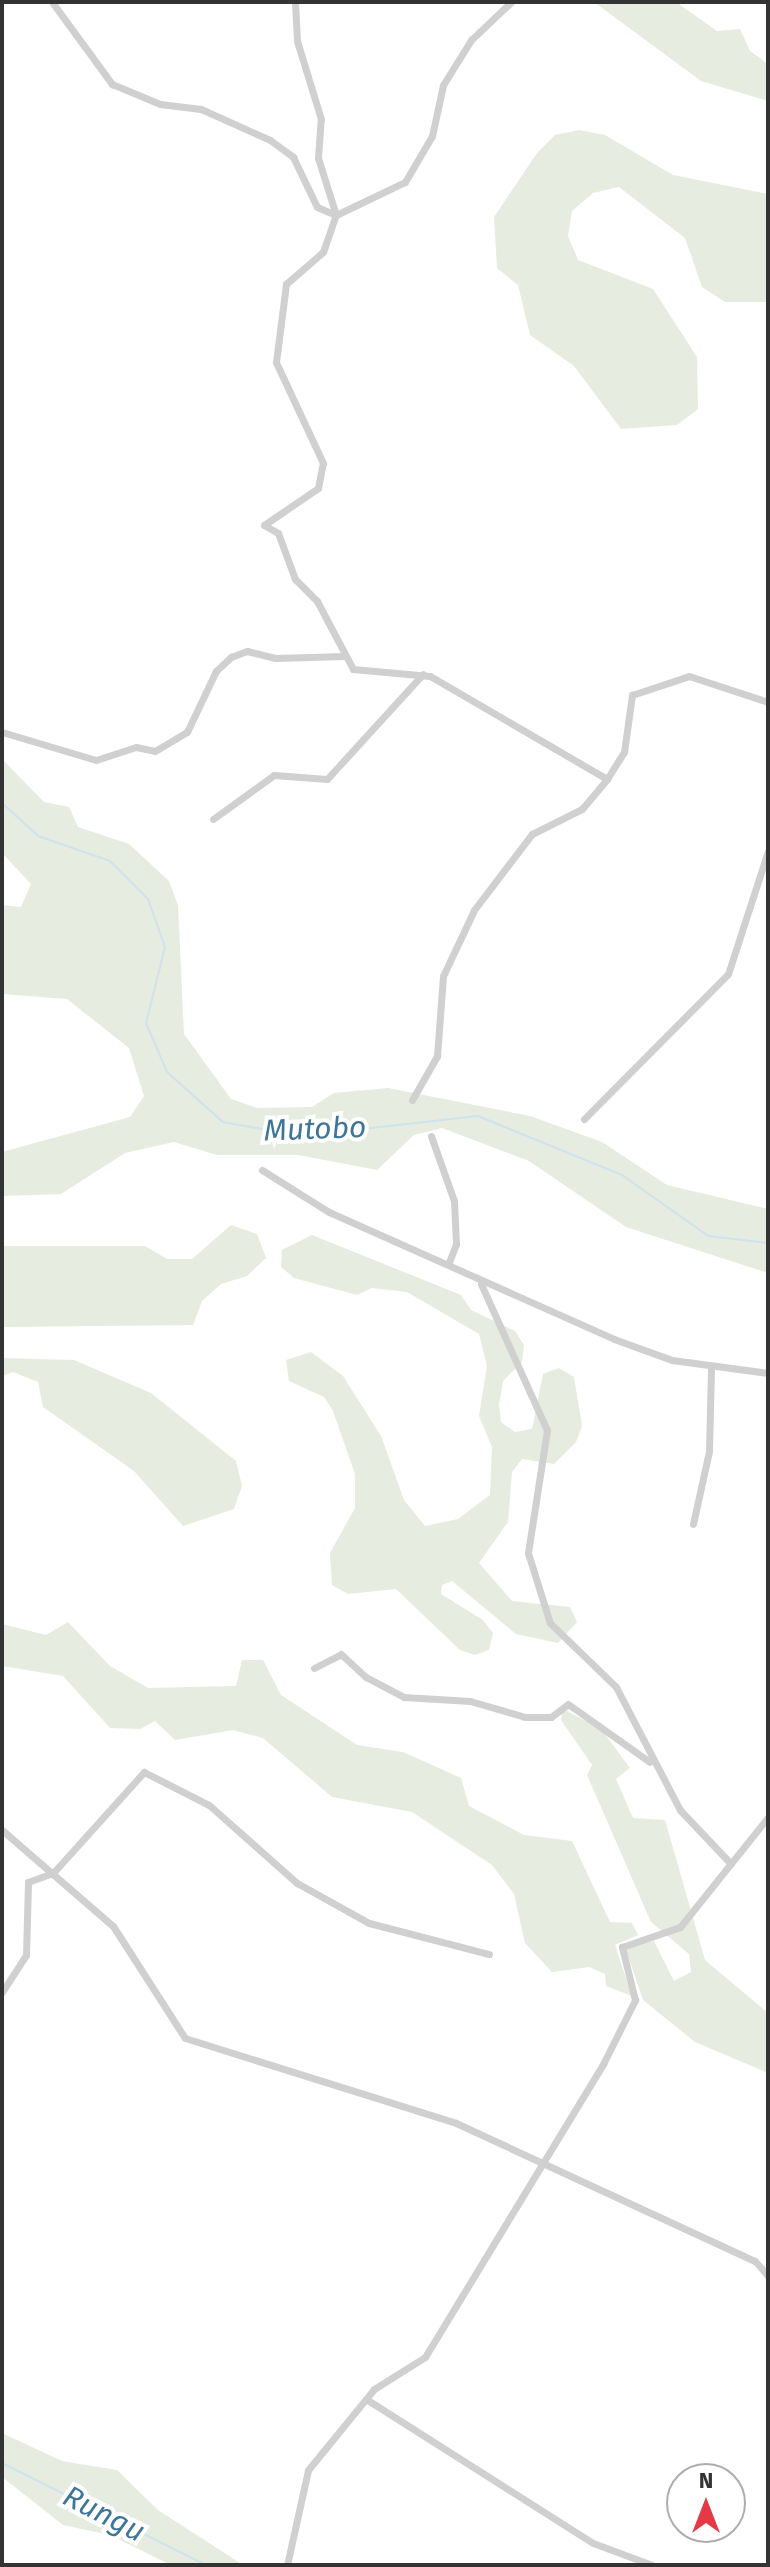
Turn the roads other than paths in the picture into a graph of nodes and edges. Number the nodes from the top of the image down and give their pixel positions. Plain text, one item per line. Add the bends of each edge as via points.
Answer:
1 (52, 2) edge
2 (295, 2) edge
3 (511, 2) edge
4 (336, 215) junction
5 (345, 656) junction
6 (423, 674) junction
7 (768, 702) edge
8 (2, 732) edge
9 (607, 779) junction
10 (213, 819) dead end
11 (768, 851) edge
12 (412, 1100) dead end
13 (584, 1119) dead end
14 (431, 1136) dead end
15 (262, 1170) dead end
16 (448, 1265) junction
17 (481, 1284) junction
18 (711, 1368) junction
19 (768, 1373) edge
20 (693, 1524) dead end
21 (314, 1668) dead end
22 (652, 1763) junction
23 (767, 1820) edge
24 (2, 1830) edge
25 (731, 1864) junction
26 (53, 1873) junction
27 (489, 1954) dead end
28 (2, 1992) edge
29 (540, 2164) junction
30 (768, 2276) edge
31 (366, 2399) junction
32 (287, 2565) edge
33 (652, 2565) edge

1 - 4 street via 112,84 160,104 201,109 270,140 293,157 317,207
2 - 4 street via 297,41 321,119 318,158
3 - 4 street via 471,40 443,85 432,136 405,182
4 - 5 street via 323,252 286,284 276,337 276,362 323,463 318,488 264,525 278,533 295,579 317,601
5 - 6 street via 357,671
5 - 8 street via 275,658 247,651 231,657 216,671 187,732 155,751 136,747 96,760
6 - 9 street
6 - 10 street via 327,779 274,775
7 - 9 street via 689,676 637,692 628,700 624,752
9 - 12 street via 582,809 532,834 474,910 443,976 437,1056
11 - 13 street via 728,974
14 - 16 street via 454,1201 456,1244
15 - 16 street via 329,1212
16 - 17 street
17 - 18 street via 543,1301 643,1351
17 - 22 street via 547,1430 528,1553 548,1618 616,1687
18 - 19 street
18 - 20 street via 709,1451
21 - 22 street via 341,1654 404,1697 470,1701 525,1717 551,1717 568,1704
22 - 25 street via 680,1810
23 - 25 street
24 - 26 street
25 - 29 street via 680,1927 622,1947 635,2000
26 - 27 street via 138,1775 149,1773 209,1805 297,1883 369,1923
26 - 28 street via 41,1872 24,1888 29,1942
26 - 29 street via 134,1951 185,2038 417,2108
29 - 30 street via 755,2261
29 - 31 street via 425,2357
31 - 32 street via 305,2475
31 - 33 street via 593,2543

